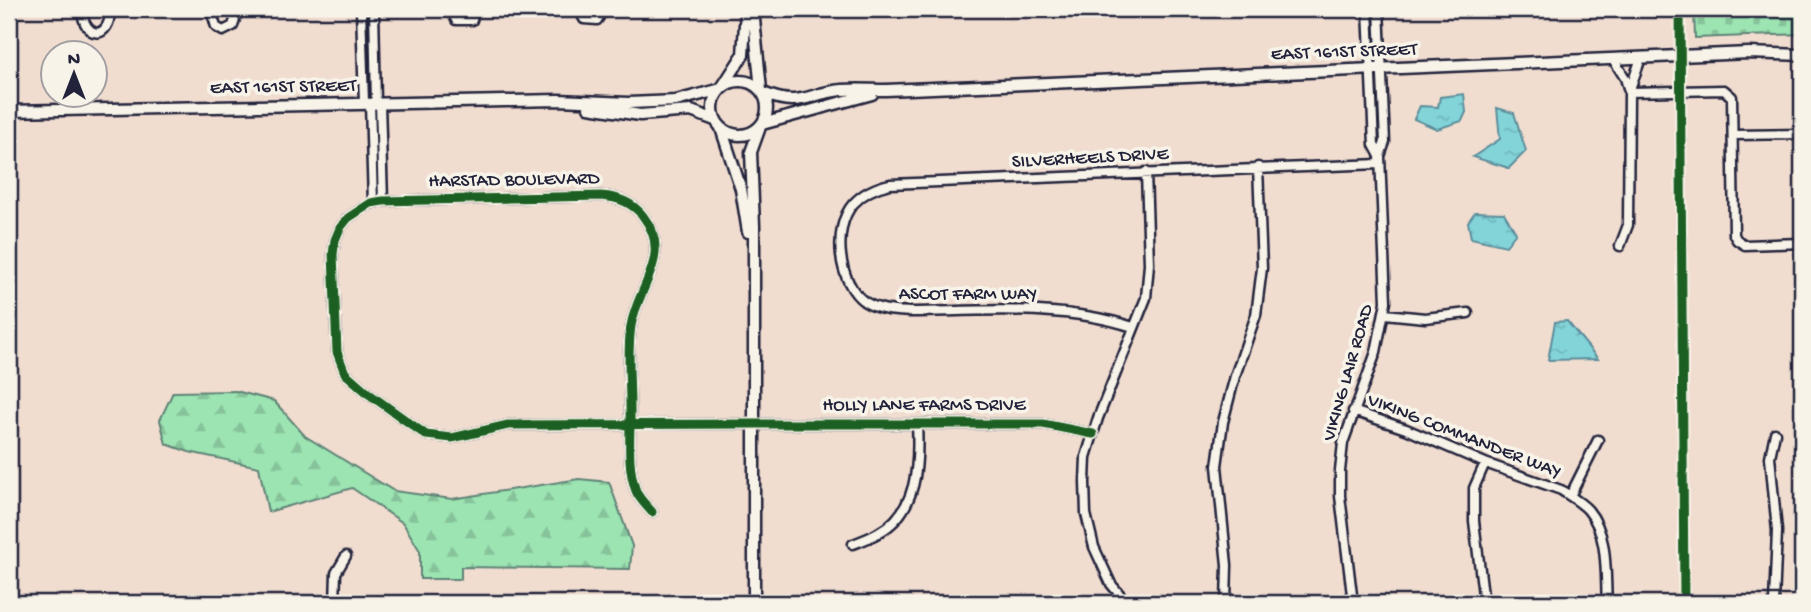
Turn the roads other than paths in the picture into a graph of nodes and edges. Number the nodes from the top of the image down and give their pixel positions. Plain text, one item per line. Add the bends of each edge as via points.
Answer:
1 (82, 9) edge
2 (110, 9) edge
3 (211, 9) edge
4 (238, 9) edge
5 (361, 9) edge
6 (374, 9) edge
7 (452, 9) edge
8 (475, 9) edge
9 (579, 9) edge
10 (604, 9) edge
11 (746, 9) edge
12 (753, 9) edge
13 (1368, 9) edge
14 (1380, 9) edge
15 (1802, 55) edge
16 (1641, 58) junction
17 (1613, 59) junction
18 (1370, 69) junction
19 (1383, 69) junction
20 (722, 88) junction
21 (886, 90) junction
22 (762, 92) junction
23 (1629, 92) junction
24 (558, 100) junction
25 (373, 103) junction
26 (9, 111) edge
27 (718, 124) junction
28 (761, 125) junction
29 (1802, 134) edge
30 (1733, 135) junction
31 (1380, 160) junction
32 (1258, 167) junction
33 (1146, 172) junction
34 (383, 201) junction
35 (373, 203) junction
36 (1802, 243) edge
37 (1620, 246) dead end
38 (842, 247) joint
39 (752, 267) junction
40 (1385, 313) junction
41 (1468, 313) dead end
42 (1133, 327) junction
43 (1353, 411) junction
44 (753, 424) junction
45 (917, 424) junction
46 (630, 425) junction
47 (1775, 433) dead end
48 (1093, 434) junction
49 (1598, 440) dead end
50 (1485, 463) junction
51 (1570, 496) junction
52 (652, 512) dead end
53 (853, 544) dead end
54 (346, 556) dead end
55 (335, 603) edge
56 (754, 603) edge
57 (1127, 603) edge
58 (1226, 603) edge
59 (1353, 603) edge
60 (1484, 603) edge
61 (1607, 603) edge
62 (1774, 603) edge

1 - 2 street via 83,23 96,33 107,27
3 - 4 street via 216,27 223,31 233,26
5 - 25 street
6 - 25 street
7 - 8 street via 456,20 467,22
9 - 10 street via 584,19 597,20
11 - 20 street via 743,55
12 - 22 street
13 - 18 street, VIKING LAIR ROAD
14 - 19 street
15 - 16 street, EAST 161ST STREET via 1749,52
16 - 17 street, EAST 161ST STREET
16 - 23 street
17 - 19 street, EAST 161ST STREET
17 - 23 street
18 - 19 street, EAST 161ST STREET
18 - 21 street, EAST 161ST STREET
18 - 31 street, VIKING LAIR ROAD via 1374,145
19 - 31 street via 1385,142
20 - 22 street via 739,81
20 - 24 street, EAST 161ST STREET via 676,101
20 - 27 street via 713,103
21 - 22 street, EAST 161ST STREET via 841,90 791,102
21 - 28 street, EAST 161ST STREET
22 - 28 street via 768,110
23 - 30 street via 1724,90 1732,97
23 - 37 street via 1628,225
24 - 25 street, EAST 161ST STREET
24 - 27 street, EAST 161ST STREET via 640,116 691,111
25 - 26 street, EAST 161ST STREET
25 - 34 street
25 - 35 street
27 - 28 street via 736,135
27 - 39 street via 741,189
28 - 39 street via 751,152
29 - 30 street
30 - 36 street via 1732,231 1737,240 1745,245
31 - 32 street, SILVERHEELS DRIVE
31 - 40 street, VIKING LAIR ROAD
32 - 33 street, SILVERHEELS DRIVE
32 - 58 street via 1262,268 1256,315 1223,422 1217,466
33 - 38 street, SILVERHEELS DRIVE via 877,187 851,206
33 - 42 street via 1148,287
34 - 35 street, HARSTAD BOULEVARD
34 - 46 street, HARSTAD BOULEVARD via 601,196 621,200 641,213 653,236 656,259 632,323
35 - 46 street, HOLLY LANE FARMS DRIVE via 359,209 340,228 333,254 337,352 345,373 369,394 426,435 452,438 508,425
38 - 42 street, ASCOT FARM WAY via 848,284 874,307 912,312 1044,311
39 - 44 street
40 - 41 street via 1425,318
40 - 43 street, VIKING LAIR ROAD via 1376,352
42 - 48 street
43 - 50 street, VIKING COMMANDER WAY
43 - 59 street, VIKING LAIR ROAD via 1343,443 1340,496
44 - 45 street, HOLLY LANE FARMS DRIVE
44 - 46 street, HOLLY LANE FARMS DRIVE
44 - 56 street
45 - 48 street, HOLLY LANE FARMS DRIVE via 1043,424
45 - 53 street via 919,461 901,513 881,532
46 - 52 street via 630,469 637,493
47 - 62 street via 1770,457 1777,530
48 - 57 street via 1086,457 1086,514 1094,547 1111,584
49 - 51 street
50 - 51 street, VIKING COMMANDER WAY
50 - 60 street via 1474,488
51 - 61 street, VIKING COMMANDER WAY via 1588,510 1602,537
54 - 55 street via 336,573

